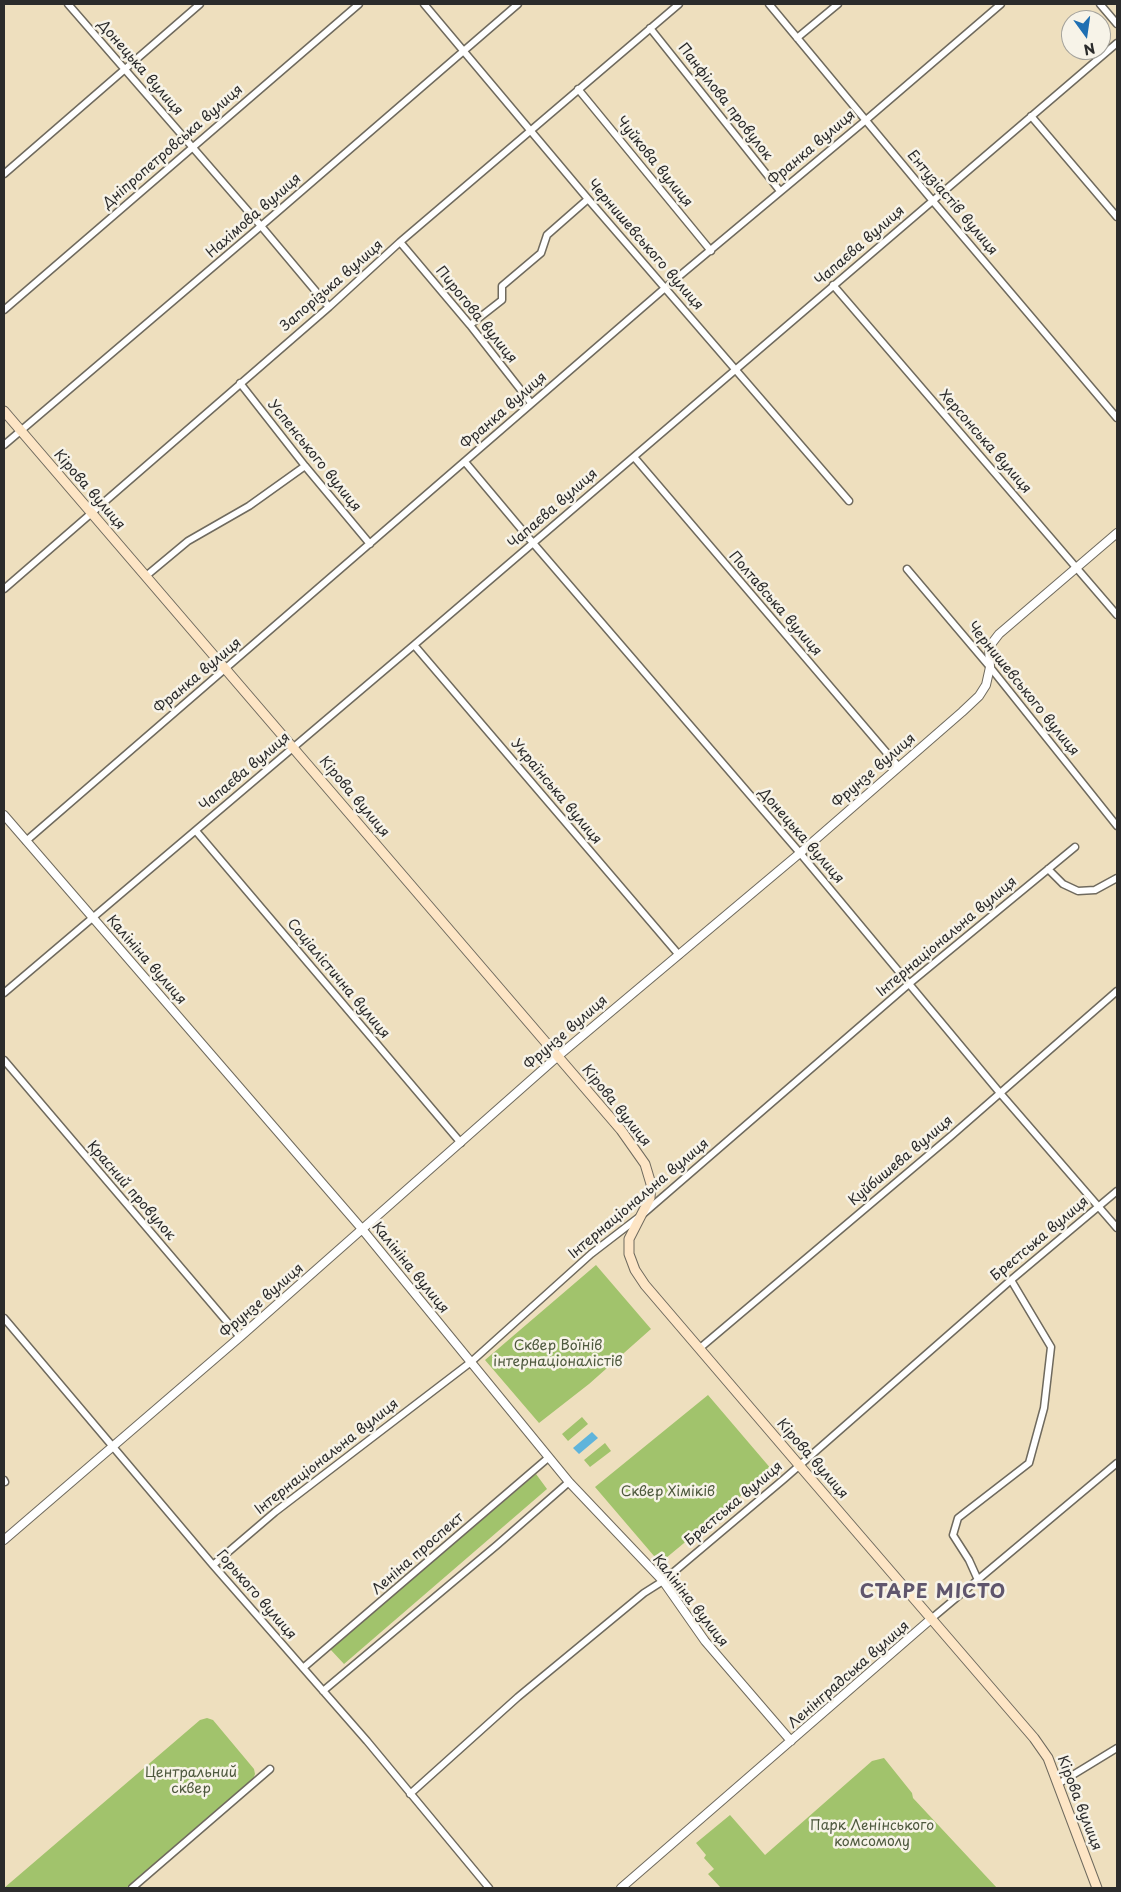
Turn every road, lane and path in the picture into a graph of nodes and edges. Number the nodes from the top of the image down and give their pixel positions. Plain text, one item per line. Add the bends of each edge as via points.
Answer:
1 (68, 4) edge
2 (200, 4) edge
3 (359, 4) edge
4 (424, 4) edge
5 (518, 4) edge
6 (679, 4) edge
7 (769, 4) edge
8 (838, 4) edge
9 (1000, 4) edge
10 (1100, 4) edge
11 (1117, 24) edge
12 (650, 28) junction
13 (797, 38) junction
14 (1117, 43) edge
15 (464, 50) junction
16 (126, 70) junction
17 (578, 90) junction
18 (1031, 116) junction
19 (866, 120) junction
20 (531, 129) junction
21 (192, 148) junction
22 (4, 174) edge
23 (780, 191) junction
24 (588, 199) junction
25 (932, 200) junction
26 (1117, 217) edge
27 (261, 226) junction
28 (400, 242) junction
29 (711, 251) junction
30 (833, 285) junction
31 (665, 288) junction
32 (329, 307) junction
33 (4, 310) edge
34 (470, 325) junction
35 (737, 370) junction
36 (240, 383) junction
37 (531, 403) junction
38 (4, 411) edge
39 (1117, 418) edge
40 (20, 431) junction
41 (4, 445) edge
42 (634, 457) junction
43 (465, 462) junction
44 (306, 466) junction
45 (848, 501) dead end
46 (90, 513) junction
47 (1117, 533) edge
48 (532, 543) junction
49 (370, 544) junction
50 (1077, 567) junction
51 (907, 569) dead end
52 (146, 576) junction
53 (4, 589) edge
54 (1117, 615) edge
55 (414, 645) junction
56 (990, 667) junction
57 (226, 669) junction
58 (294, 747) junction
59 (898, 766) junction
60 (4, 815) edge
61 (1117, 826) edge
62 (196, 831) junction
63 (26, 841) junction
64 (1075, 846) dead end
65 (800, 853) junction
66 (1048, 869) junction
67 (1117, 878) edge
68 (93, 918) junction
69 (679, 955) junction
70 (910, 983) junction
71 (1117, 991) edge
72 (4, 993) edge
73 (557, 1057) junction
74 (4, 1060) edge
75 (1000, 1093) junction
76 (461, 1143) junction
77 (1117, 1191) edge
78 (1099, 1206) junction
79 (643, 1214) junction
80 (1117, 1228) edge
81 (362, 1229) junction
82 (1010, 1280) junction
83 (4, 1318) edge
84 (240, 1337) junction
85 (700, 1348) junction
86 (471, 1362) junction
87 (113, 1446) junction
88 (548, 1458) junction
89 (1117, 1463) edge
90 (799, 1465) junction
91 (569, 1482) junction
92 (4, 1540) edge
93 (214, 1565) junction
94 (978, 1580) junction
95 (663, 1581) junction
96 (932, 1620) junction
97 (303, 1668) junction
98 (323, 1691) junction
99 (791, 1741) junction
100 (1117, 1748) edge
101 (270, 1769) dead end
102 (1058, 1784) junction
103 (410, 1794) junction
104 (132, 1888) edge
105 (489, 1888) edge
106 (621, 1888) edge
107 (1097, 1888) edge

1 - 16 street, Донецька вулиця
2 - 16 street
3 - 21 street, Дніпропетровська вулиця
4 - 15 street, Чернишевського вулиця
5 - 15 street, Нахімова вулиця
6 - 12 street, Запорізька вулиця
7 - 13 street, Ентузіастів вулиця
8 - 13 street
9 - 19 street, Франка вулиця
10 - 11 street
12 - 17 street, Запорізька вулиця
12 - 23 street, Панфілова провулок
13 - 19 street, Ентузіастів вулиця
14 - 18 street, Чапаєва вулиця
15 - 20 street, Чернишевського вулиця
15 - 27 street, Нахімова вулиця
16 - 21 street, Донецька вулиця
16 - 22 street
17 - 20 street, Запорізька вулиця
17 - 29 street, Чуйкова вулиця
18 - 25 street, Чапаєва вулиця
18 - 26 street
19 - 23 street, Франка вулиця
19 - 25 street, Ентузіастів вулиця
20 - 24 street, Чернишевського вулиця
20 - 28 street, Запорізька вулиця
21 - 27 street, Донецька вулиця
21 - 33 street, Дніпропетровська вулиця
23 - 29 street, Франка вулиця
24 - 31 street, Чернишевського вулиця
24 - 34 street via 546,235 541,253 502,286 502,300
25 - 30 street, Чапаєва вулиця
25 - 39 street, Ентузіастів вулиця
27 - 32 street, Донецька вулиця
27 - 40 street, Нахімова вулиця
28 - 32 street, Запорізька вулиця
28 - 34 street, Пирогова вулиця
29 - 31 street, Франка вулиця
30 - 35 street, Чапаєва вулиця
30 - 50 street, Херсонська вулиця
31 - 35 street, Чернишевського вулиця
31 - 37 street, Франка вулиця
32 - 36 street, Запорізька вулиця
34 - 37 street, Пирогова вулиця
35 - 42 street, Чапаєва вулиця
35 - 45 street, Чернишевського вулиця
36 - 44 street, Успенського вулиця
36 - 46 street, Запорізька вулиця
37 - 43 street, Франка вулиця
38 - 40 main road, Кірова вулиця
40 - 41 street, Нахімова вулиця
40 - 46 main road, Кірова вулиця
42 - 48 street, Чапаєва вулиця
42 - 59 street, Полтавська вулиця
43 - 48 street, Донецька вулиця
43 - 49 street, Франка вулиця
44 - 49 street, Успенського вулиця
44 - 52 street via 250,506 188,541
46 - 52 main road, Кірова вулиця
46 - 53 street, Запорізька вулиця
47 - 50 street, Фрунзе вулиця
48 - 55 street, Чапаєва вулиця
48 - 65 street, Донецька вулиця
49 - 57 street, Франка вулиця
50 - 54 street, Херсонська вулиця
50 - 56 street, Фрунзе вулиця via 999,634 990,647
51 - 56 street, Чернишевського вулиця
52 - 57 main road, Кірова вулиця
55 - 58 street, Чапаєва вулиця
55 - 69 street, Українська вулиця
56 - 59 street, Фрунзе вулиця via 986,685 979,696
56 - 61 street, Чернишевського вулиця
57 - 58 main road, Кірова вулиця
57 - 63 street, Франка вулиця
58 - 62 street, Чапаєва вулиця
58 - 73 main road, Кірова вулиця
59 - 65 street, Фрунзе вулиця
60 - 63 street, Калініна вулиця
62 - 68 street, Чапаєва вулиця
62 - 76 street, Соціалістична вулиця
63 - 68 street, Калініна вулиця
64 - 66 street, Інтернаціональна вулиця
65 - 69 street, Фрунзе вулиця
65 - 70 street, Донецька вулиця
66 - 67 street via 1063,884 1078,891 1094,890
66 - 70 street, Інтернаціональна вулиця
68 - 72 street, Чапаєва вулиця
68 - 81 street, Калініна вулиця
69 - 73 street, Фрунзе вулиця
70 - 75 street, Донецька вулиця
70 - 79 street, Інтернаціональна вулиця
71 - 75 street, Куйбишева вулиця
73 - 76 street, Фрунзе вулиця
73 - 79 main road, Кірова вулиця via 621,1130 645,1164 651,1184 650,1198
74 - 84 street, Красний провулок
75 - 78 street, Донецька вулиця
75 - 85 street, Куйбишева вулиця
76 - 81 street, Фрунзе вулиця
77 - 78 street, Брестська вулиця
78 - 80 street, Донецька вулиця
78 - 82 street, Брестська вулиця
79 - 85 main road, Кірова вулиця via 629,1239 629,1254 635,1270
79 - 86 street, Інтернаціональна вулиця via 591,1254
81 - 84 street, Фрунзе вулиця
81 - 86 street, Калініна вулиця
82 - 90 street, Брестська вулиця
82 - 94 street via 1050,1347 1047,1382 1044,1408 1029,1463 958,1518 953,1535
83 - 87 street, Горького вулиця
84 - 87 street, Фрунзе вулиця
85 - 90 main road, Кірова вулиця
86 - 88 street, Калініна вулиця
86 - 93 street, Інтернаціональна вулиця via 275,1512
87 - 92 street, Фрунзе вулиця
87 - 93 street, Горького вулиця
88 - 91 street, Калініна вулиця
88 - 97 street, Леніна проспект
89 - 94 street, Ленінградська вулиця
90 - 95 street, Брестська вулиця
90 - 96 main road, Кірова вулиця
91 - 95 street, Калініна вулиця
91 - 98 street
93 - 97 street, Горького вулиця
94 - 96 street, Ленінградська вулиця
95 - 99 street, Калініна вулиця via 705,1641
95 - 103 street, Брестська вулиця via 644,1593 518,1698
96 - 99 street, Ленінградська вулиця
96 - 102 main road, Кірова вулиця via 1034,1738 1048,1758
97 - 98 street, Горького вулиця
98 - 103 street, Горького вулиця
99 - 106 street, Ленінградська вулиця
100 - 102 street
101 - 104 street
102 - 107 main road, Кірова вулиця
103 - 105 street, Горького вулиця

